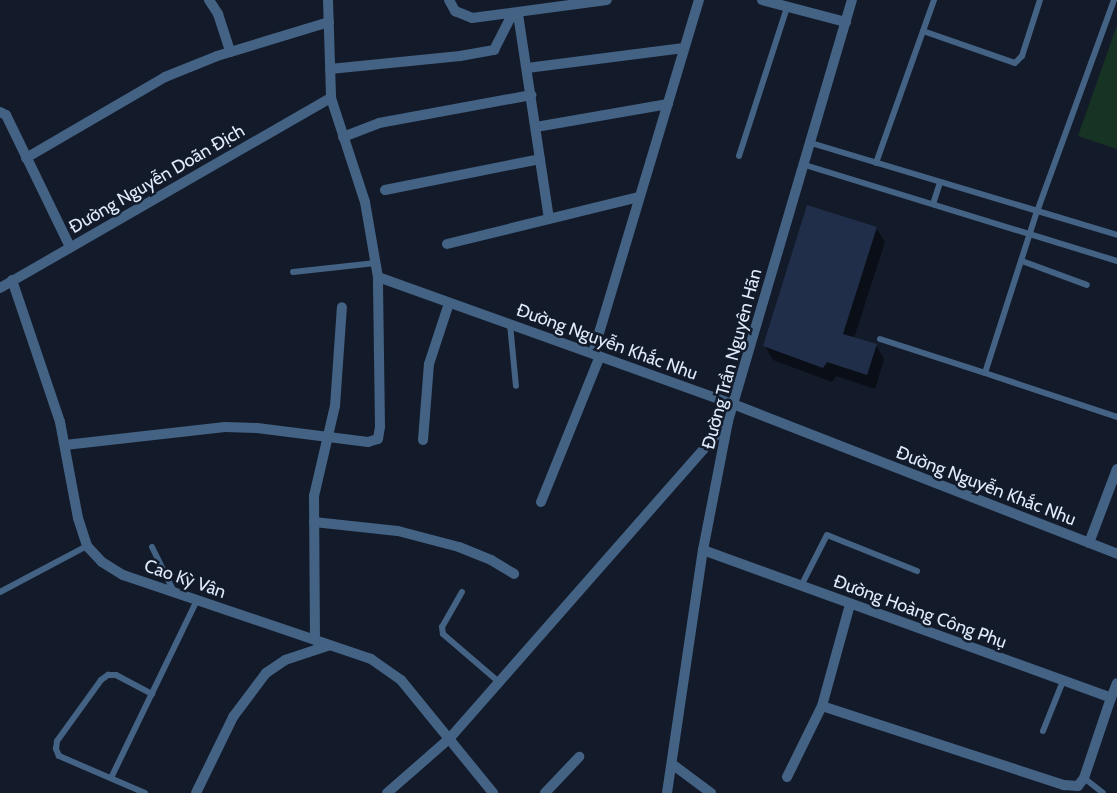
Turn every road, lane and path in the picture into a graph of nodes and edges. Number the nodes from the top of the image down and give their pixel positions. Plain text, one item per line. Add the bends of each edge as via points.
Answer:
1 (209, 0) edge
2 (328, 0) edge
3 (449, 0) edge
4 (607, 0) edge
5 (699, 0) edge
6 (762, 0) edge
7 (852, 0) edge
8 (934, 0) edge
9 (1040, 0) edge
10 (1114, 0) edge
11 (787, 7) junction
12 (515, 14) junction
13 (329, 22) junction
14 (846, 22) junction
15 (923, 31) junction
16 (684, 48) junction
17 (230, 52) junction
18 (527, 68) junction
19 (330, 69) junction
20 (531, 95) junction
21 (331, 98) junction
22 (668, 104) junction
23 (0, 112) edge
24 (536, 127) junction
25 (343, 137) junction
26 (811, 143) junction
27 (739, 156) dead end
28 (26, 158) junction
29 (540, 159) junction
30 (876, 163) junction
31 (805, 165) junction
32 (940, 182) junction
33 (385, 190) dead end
34 (639, 197) junction
35 (933, 204) junction
36 (1037, 211) junction
37 (549, 219) junction
38 (1030, 234) junction
39 (1117, 234) edge
40 (447, 244) dead end
41 (70, 247) junction
42 (1022, 261) junction
43 (1117, 261) edge
44 (376, 263) junction
45 (293, 272) dead end
46 (378, 277) junction
47 (12, 280) junction
48 (1087, 285) dead end
49 (0, 288) edge
50 (449, 303) junction
51 (342, 308) dead end
52 (510, 324) junction
53 (880, 339) dead end
54 (596, 355) junction
55 (986, 373) junction
56 (516, 386) dead end
57 (733, 404) junction
58 (1117, 417) edge
59 (728, 421) junction
60 (328, 438) junction
61 (423, 440) dead end
62 (65, 445) junction
63 (1117, 468) edge
64 (541, 502) dead end
65 (314, 522) junction
66 (1089, 544) junction
67 (87, 546) junction
68 (152, 547) dead end
69 (703, 550) junction
70 (1117, 554) edge
71 (917, 571) dead end
72 (514, 574) dead end
73 (801, 586) junction
74 (0, 592) edge
75 (174, 592) junction
76 (462, 592) dead end
77 (197, 600) junction
78 (850, 604) junction
79 (315, 640) junction
80 (330, 645) junction
81 (1063, 681) junction
82 (499, 682) junction
83 (1117, 683) edge
84 (152, 694) junction
85 (1111, 698) junction
86 (822, 706) junction
87 (1043, 731) dead end
88 (449, 739) junction
89 (579, 757) dead end
90 (672, 764) junction
91 (787, 777) dead end
92 (111, 778) junction
93 (1084, 778) junction
94 (145, 793) edge
95 (196, 793) edge
96 (387, 793) edge
97 (493, 793) edge
98 (545, 793) edge
99 (667, 793) edge
100 (712, 793) edge
101 (1103, 793) edge

1 - 17 street via 218,14
2 - 13 street
3 - 12 street via 455,11 472,18
4 - 12 street
5 - 16 street
6 - 11 street
7 - 14 street, Đường Trần Nguyên Hãn
8 - 15 lane
9 - 15 lane via 1022,56 1015,63
10 - 36 lane
11 - 14 street
11 - 27 lane
12 - 18 street
12 - 19 street via 494,50
13 - 17 street
13 - 19 street
14 - 26 street, Đường Trần Nguyên Hãn
15 - 30 lane
16 - 18 street
16 - 22 street
17 - 28 street via 165,77
18 - 20 street
19 - 21 street
20 - 24 street
20 - 25 street via 379,123
21 - 25 street
21 - 41 street, Đường Nguyễn Doãn Địch
22 - 24 street
22 - 34 street
23 - 28 street via 6,115
24 - 29 street
25 - 44 street via 365,202
26 - 30 lane
26 - 31 street, Đường Trần Nguyên Hãn
28 - 41 street
29 - 33 street
29 - 37 street
30 - 32 lane
31 - 35 lane
31 - 57 street, Đường Trần Nguyên Hãn
32 - 35 lane
32 - 36 lane
34 - 37 street
34 - 54 street
35 - 38 lane
36 - 38 lane
36 - 39 lane
37 - 40 street
38 - 42 lane
38 - 43 lane
41 - 47 street, Đường Nguyễn Doãn Địch
42 - 48 lane
42 - 55 lane
44 - 45 lane
44 - 46 street
46 - 50 street, Đường Nguyễn Khắc Nhu
46 - 60 street via 378,438 368,442
47 - 49 street, Đường Nguyễn Doãn Địch
47 - 62 street, Cao Kỳ Vân via 48,380
50 - 52 street, Đường Nguyễn Khắc Nhu
50 - 61 street via 428,364
51 - 60 street via 339,377
52 - 54 street, Đường Nguyễn Khắc Nhu
52 - 56 lane
53 - 55 lane
54 - 57 street, Đường Nguyễn Khắc Nhu
54 - 64 street
55 - 58 lane
57 - 59 street, Đường Trần Nguyên Hãn
57 - 66 street, Đường Nguyễn Khắc Nhu
59 - 69 street, Đường Trần Nguyên Hãn
59 - 82 street
60 - 62 street via 226,427
60 - 65 street via 316,488
62 - 67 street, Cao Kỳ Vân via 78,518
63 - 66 street
65 - 72 street via 398,531 460,547 492,560
65 - 79 street
66 - 70 street, Đường Nguyễn Khắc Nhu
67 - 74 lane
67 - 75 street, Cao Kỳ Vân via 102,562 123,575
68 - 75 lane
69 - 73 street, Đường Hoàng Công Phụ
69 - 90 street, Đường Trần Nguyên Hãn
71 - 73 lane via 827,535
73 - 78 street, Đường Hoàng Công Phụ
75 - 77 street, Cao Kỳ Vân
76 - 82 lane via 442,628 443,634
77 - 79 street, Cao Kỳ Vân
77 - 84 lane
78 - 81 street, Đường Hoàng Công Phụ
78 - 86 street
79 - 80 street, Cao Kỳ Vân
80 - 88 street, Cao Kỳ Vân via 371,659 401,680
80 - 95 street via 285,660 266,672 233,717
81 - 85 street, Đường Hoàng Công Phụ
81 - 87 lane
82 - 88 street
83 - 85 street
84 - 92 lane
84 - 92 lane via 116,676 108,676 101,680 57,741 59,756
85 - 93 street
86 - 91 street
86 - 93 street via 1064,785 1078,786
88 - 96 street
88 - 97 street, Cao Kỳ Vân
89 - 98 street
90 - 99 street, Đường Trần Nguyên Hãn
90 - 100 street
92 - 94 lane
93 - 101 lane

